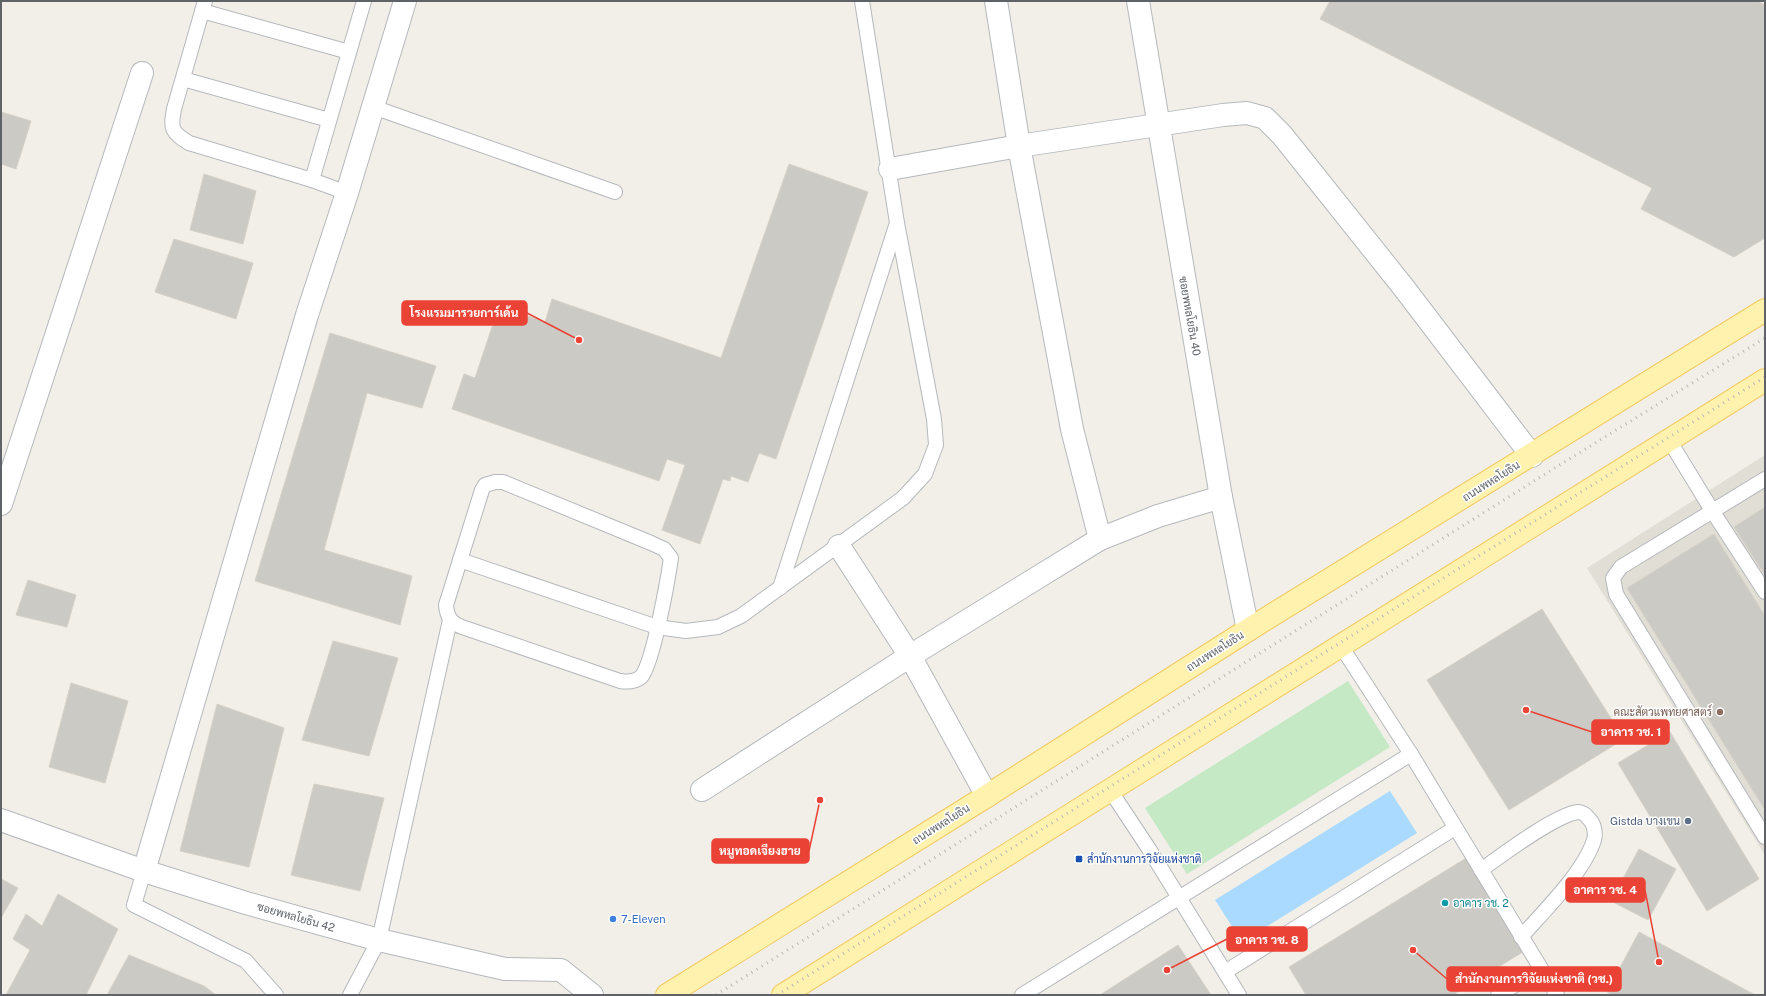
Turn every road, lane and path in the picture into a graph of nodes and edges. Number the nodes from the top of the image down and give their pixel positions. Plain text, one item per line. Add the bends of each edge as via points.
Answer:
1 (364, 1) edge
2 (405, 1) edge
3 (862, 1) edge
4 (996, 1) edge
5 (1138, 1) edge
6 (204, 6) edge
7 (349, 52) junction
8 (142, 73) dead end
9 (182, 80) junction
10 (372, 107) junction
11 (329, 120) junction
12 (1158, 124) junction
13 (1020, 146) junction
14 (890, 169) junction
15 (312, 180) junction
16 (616, 192) dead end
17 (346, 193) junction
18 (897, 223) junction
19 (1765, 310) edge
20 (1765, 380) edge
21 (1669, 440) junction
22 (1532, 456) junction
23 (1765, 479) edge
24 (1221, 497) junction
25 (1, 504) edge
26 (1713, 512) junction
27 (1100, 539) junction
28 (839, 546) junction
29 (460, 560) junction
30 (780, 588) junction
31 (1765, 592) edge
32 (450, 620) junction
33 (657, 627) junction
34 (1248, 630) junction
35 (1341, 646) junction
36 (910, 656) junction
37 (1410, 754) junction
38 (702, 790) dead end
39 (1110, 790) junction
40 (987, 796) junction
41 (1, 820) edge
42 (1455, 828) junction
43 (1765, 837) edge
44 (1481, 870) junction
45 (144, 871) junction
46 (1178, 898) junction
47 (1521, 937) junction
48 (379, 940) junction
49 (1541, 970) junction
50 (1225, 972) junction
51 (276, 995) edge
52 (350, 995) edge
53 (592, 995) edge
54 (667, 995) edge
55 (784, 995) edge
56 (1022, 995) edge
57 (1239, 995) edge
58 (1498, 995) edge
59 (1557, 995) edge

1 - 7 lane
2 - 10 street
3 - 14 lane
4 - 13 street
5 - 12 street, ซอยพหลโยธิน 40
6 - 7 lane
6 - 9 lane
7 - 11 lane
8 - 25 street
9 - 11 lane
9 - 15 lane via 171,124 173,131 189,143
10 - 16 lane
10 - 17 street
11 - 15 lane
12 - 13 street
12 - 22 street via 1247,113 1265,118 1314,173
12 - 24 street, ซอยพหลโยธิน 40
13 - 14 street
13 - 27 street via 1072,429
14 - 18 lane
15 - 17 lane
17 - 45 street via 307,315
18 - 28 lane via 934,419 936,445 925,474 903,498
18 - 30 lane
19 - 22 main road, ถนนพหลโยธิน
20 - 21 main road
21 - 26 lane
21 - 35 main road
22 - 34 main road, ถนนพหลโยธิน
23 - 26 lane
24 - 27 street via 1158,516
24 - 34 street, ซอยพหลโยธิน 40
26 - 31 lane
26 - 43 lane via 1621,567 1613,578 1616,594
27 - 36 street
28 - 30 lane
28 - 36 street
29 - 32 lane via 446,605
29 - 33 lane
29 - 33 lane via 484,485 503,482 664,549 671,558
30 - 33 lane via 741,616 718,627 686,631
32 - 33 lane via 462,627 628,682 641,677 648,664
32 - 48 lane
34 - 40 main road, ถนนพหลโยธิน
35 - 37 lane
35 - 39 main road
36 - 38 street
36 - 40 street
37 - 42 lane
37 - 46 lane
39 - 46 lane
39 - 55 main road
40 - 54 main road, ถนนพหลโยธิน
41 - 45 street, ซอยพหลโยธิน 42
42 - 44 lane
42 - 50 lane
44 - 47 lane
44 - 47 lane via 1528,837 1565,816 1579,812 1587,815 1593,823 1595,838 1583,862
45 - 48 street, ซอยพหลโยธิน 42
45 - 51 lane via 134,905 246,961
46 - 50 lane
46 - 56 lane
47 - 49 lane
48 - 52 lane
48 - 53 street, ซอยพหลโยธิน 42 via 505,969 561,970
49 - 58 lane
49 - 59 lane
50 - 57 lane

